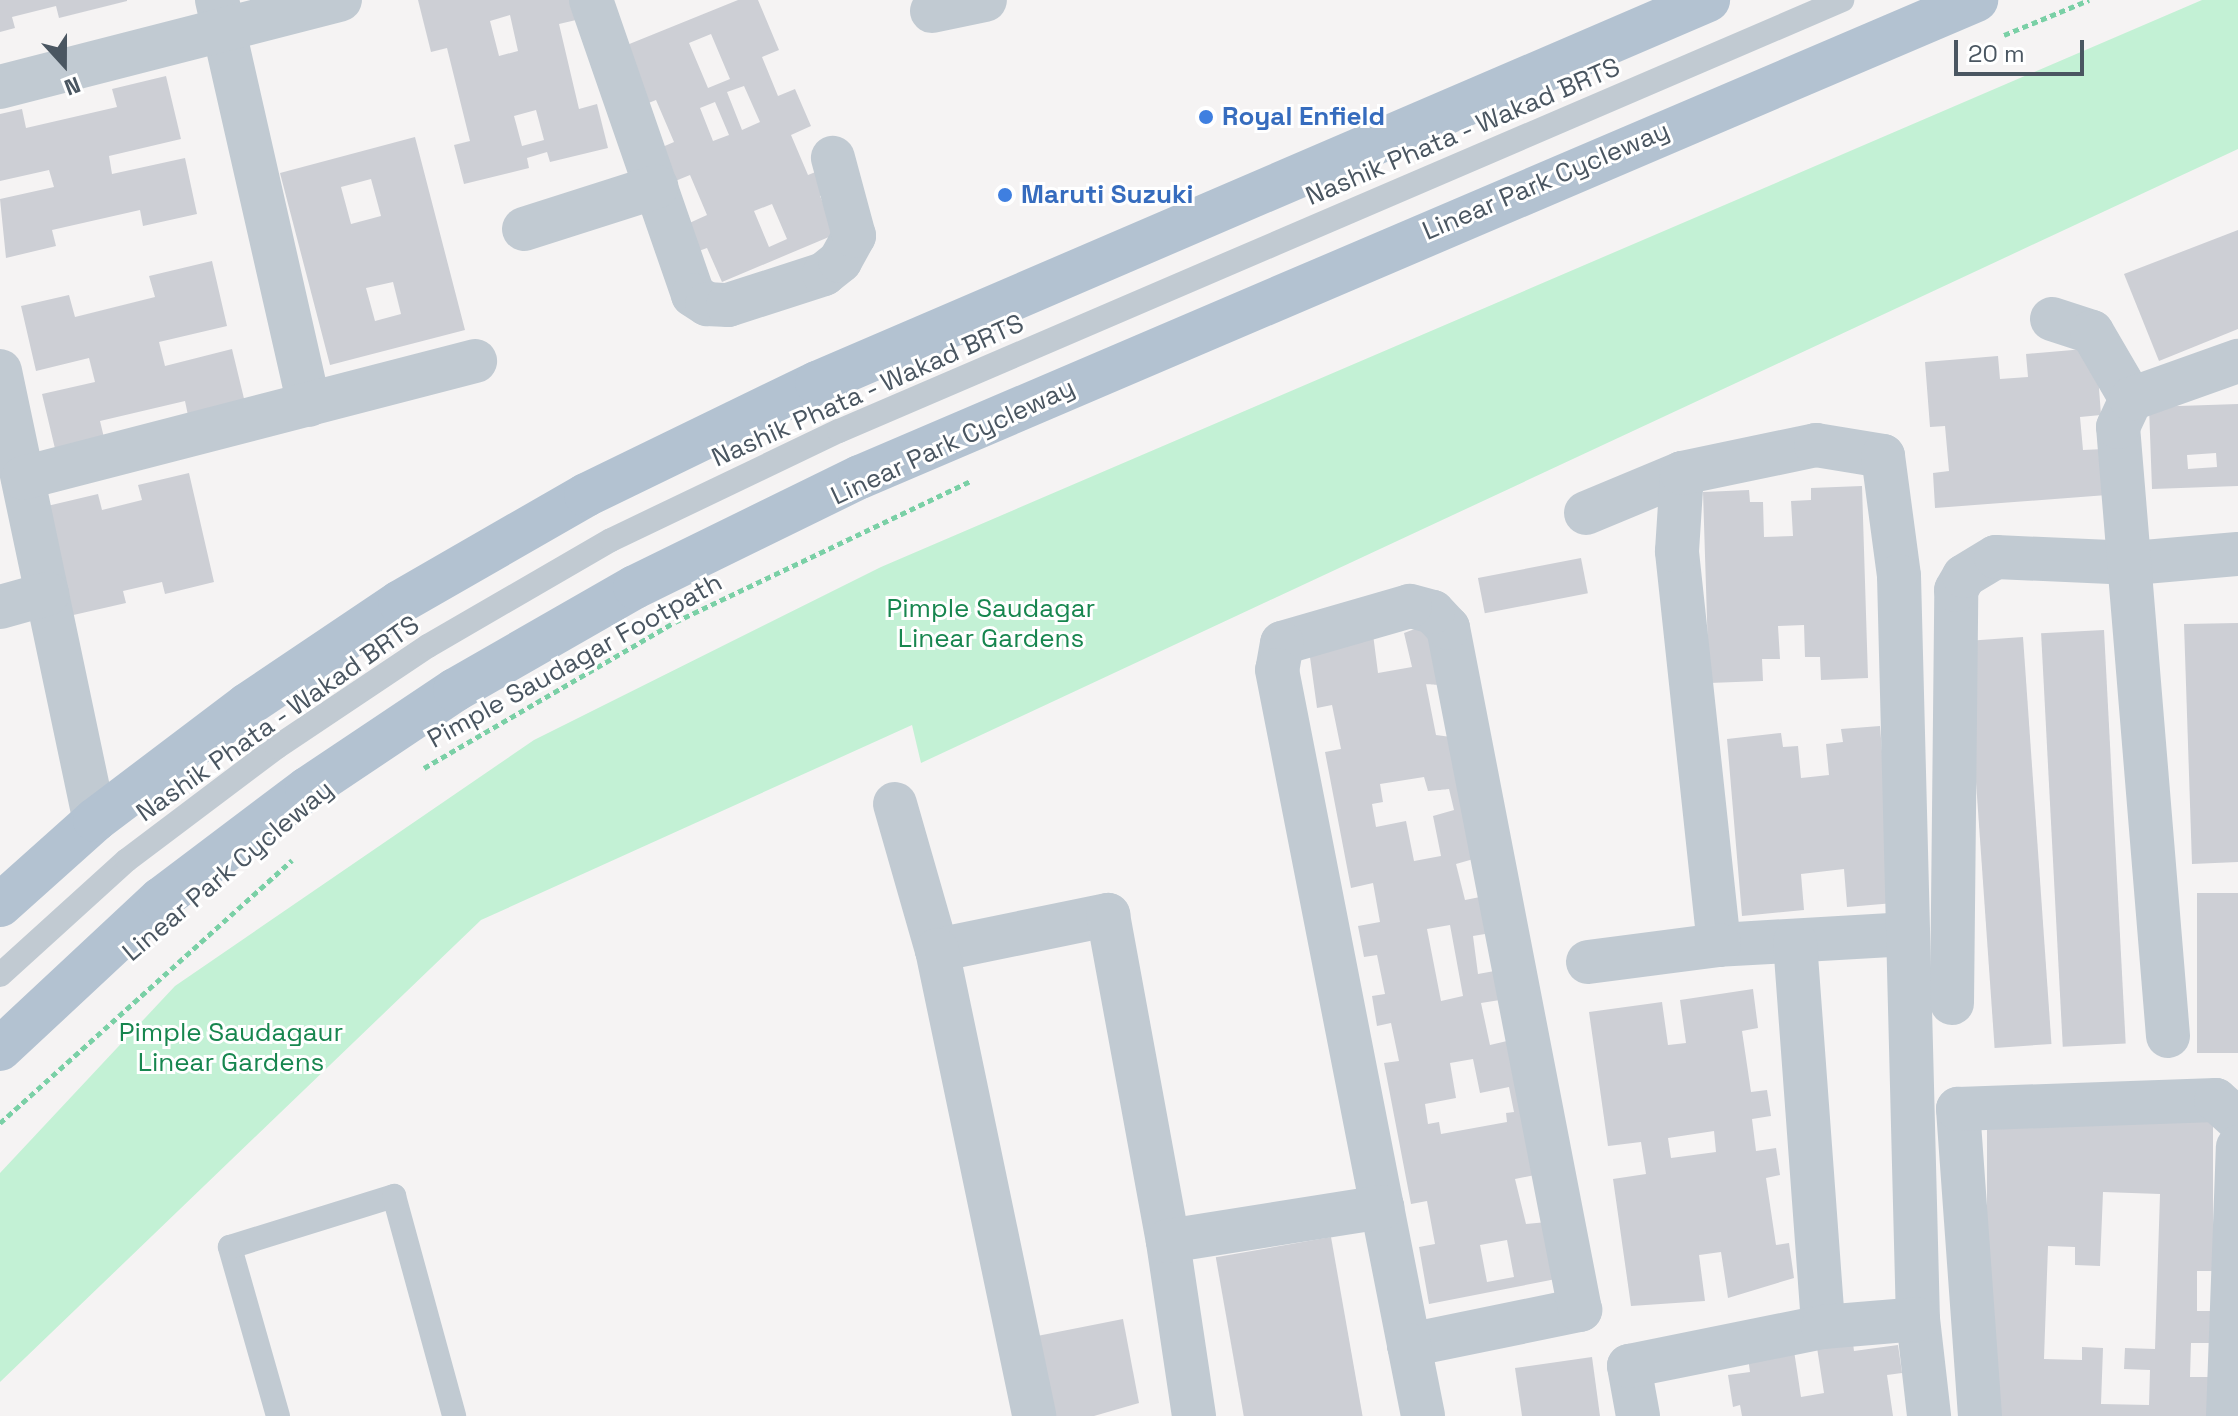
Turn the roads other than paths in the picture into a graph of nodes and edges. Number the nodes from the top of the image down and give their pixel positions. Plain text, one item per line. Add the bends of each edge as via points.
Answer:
1 (340, 0) edge
2 (591, 0) edge
3 (985, 0) edge
4 (1708, 0) edge
5 (1842, 0) edge
6 (1976, 0) edge
7 (932, 11) dead end
8 (221, 15) edge
9 (0, 87) edge
10 (833, 158) dead end
11 (656, 187) junction
12 (524, 229) dead end
13 (2052, 319) dead end
14 (475, 361) dead end
15 (2238, 361) edge
16 (0, 371) edge
17 (2131, 399) junction
18 (309, 405) junction
19 (1682, 473) junction
20 (23, 478) junction
21 (1586, 513) dead end
22 (2238, 554) edge
23 (2133, 563) junction
24 (47, 594) junction
25 (0, 607) edge
26 (895, 804) dead end
27 (95, 820) junction
28 (0, 905) edge
29 (1908, 934) junction
30 (1795, 942) junction
31 (1719, 945) junction
32 (937, 950) junction
33 (1588, 962) dead end
34 (0, 975) edge
35 (1952, 1003) dead end
36 (2168, 1036) dead end
37 (0, 1049) edge
38 (2238, 1120) edge
39 (2238, 1147) edge
40 (1382, 1207) junction
41 (1168, 1241) junction
42 (1918, 1319) junction
43 (1823, 1327) junction
44 (1409, 1345) junction
45 (278, 1416) edge
46 (454, 1416) edge
47 (1034, 1416) edge
48 (1194, 1416) edge
49 (1423, 1416) edge
50 (1638, 1416) edge
51 (1929, 1416) edge
52 (1980, 1416) edge
53 (2228, 1416) edge

1 - 8 street
2 - 11 street
3 - 7 street
4 - 27 main road via 817,383 586,495 400,602
5 - 34 lane, Nashik Phata - Wakad BRTS via 839,431 611,540 428,646 277,747 127,860
6 - 37 main road via 860,477 635,587 455,690 307,789 161,899
8 - 9 street
8 - 18 street
10 - 11 street via 854,236 840,261 824,274 728,305 693,295
11 - 12 street
13 - 17 street via 2092,332
14 - 18 street
15 - 17 street
16 - 20 street
17 - 23 street via 2118,427
18 - 20 street
19 - 21 street
19 - 29 street via 1816,445 1883,456 1899,576
19 - 31 street via 1677,551
20 - 24 street
22 - 23 street
23 - 35 street via 1996,557 1979,564 1956,590
23 - 36 street
24 - 25 street
24 - 27 street
26 - 32 street
27 - 28 main road
29 - 30 street
29 - 42 street
30 - 31 street
30 - 43 street
31 - 33 street
32 - 41 street via 1108,915
32 - 47 street
38 - 52 street via 2216,1100 1958,1109
39 - 53 street
40 - 41 street
40 - 44 street
40 - 44 street via 1277,670 1282,643 1410,606 1433,612 1448,628 1580,1310
41 - 48 street
42 - 43 street
42 - 51 street
43 - 50 street via 1629,1366
44 - 49 street
45 - 46 lane via 230,1247 394,1196

